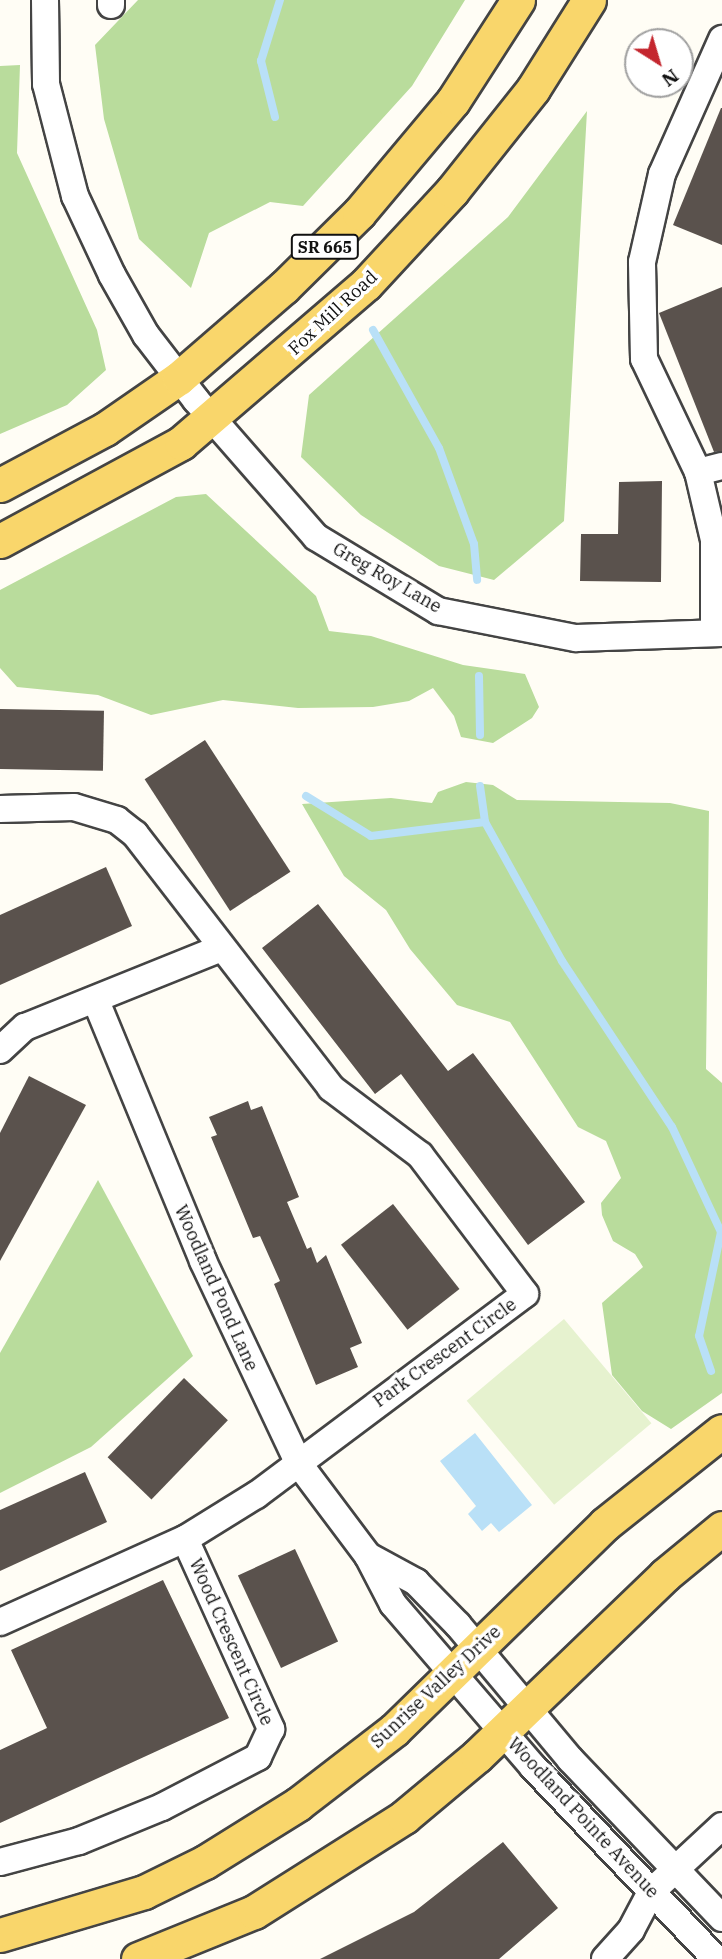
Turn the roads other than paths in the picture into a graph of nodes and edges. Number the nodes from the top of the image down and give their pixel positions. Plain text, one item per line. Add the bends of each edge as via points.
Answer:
1 (44, 0) edge
2 (518, 0) edge
3 (589, 0) edge
4 (722, 39) edge
5 (195, 398) junction
6 (710, 469) edge
7 (0, 485) edge
8 (0, 541) edge
9 (718, 633) edge
10 (0, 809) edge
11 (222, 948) junction
12 (96, 1002) junction
13 (0, 1050) edge
14 (722, 1431) edge
15 (299, 1464) junction
16 (722, 1528) edge
17 (185, 1539) junction
18 (368, 1556) junction
19 (0, 1622) edge
20 (478, 1649) junction
21 (455, 1672) junction
22 (528, 1708) junction
23 (503, 1731) junction
24 (722, 1826) edge
25 (0, 1862) edge
26 (675, 1869) junction
27 (652, 1892) junction
28 (722, 1918) edge
29 (0, 1935) edge
30 (138, 1959) edge
31 (605, 1959) edge
32 (716, 1959) edge

1 - 5 street, Greg Roy Lane via 47,84 75,196 139,323
2 - 5 main road, Fox Mill Road / SR 665 via 453,100 359,213 284,288
3 - 5 main road, Fox Mill Road / SR 665 via 533,89 452,191 366,284
4 - 6 street via 662,174 642,262 644,359
5 - 7 main road, Fox Mill Road / SR 665 via 105,429
5 - 8 main road, Fox Mill Road / SR 665 via 181,443
5 - 9 street, Greg Roy Lane via 316,537 438,611 576,638
6 - 9 street
10 - 11 street, Park Crescent Circle via 74,807 117,820 151,850
11 - 12 street
11 - 15 street, Park Crescent Circle via 331,1088 420,1155 525,1294
12 - 13 street via 25,1027
12 - 15 street, Woodland Pond Lane via 203,1261
14 - 20 main road, Sunrise Valley Drive via 605,1524
15 - 17 street, Wood Crescent Circle
15 - 18 street, Woodland Pond Lane
16 - 22 main road
17 - 19 street, Wood Crescent Circle
17 - 25 street, Wood Crescent Circle via 266,1713 269,1743 258,1757 162,1807 79,1841
18 - 20 street, Woodland Pond Lane via 416,1582
18 - 21 street, Woodland Pond Lane via 386,1595
20 - 21 main road, Sunrise Valley Drive
20 - 22 street, Woodland Pointe Avenue
21 - 23 street, Woodland Pointe Avenue
21 - 29 main road, Sunrise Valley Drive via 330,1782 227,1850 119,1901
22 - 23 main road
22 - 26 street, Woodland Pointe Avenue
23 - 27 street, Woodland Pointe Avenue
23 - 30 main road via 404,1817 322,1873 242,1917
24 - 26 street
26 - 27 street
26 - 28 street, Woodland Pointe Avenue
27 - 31 street via 631,1930
27 - 32 street, Woodland Pointe Avenue

